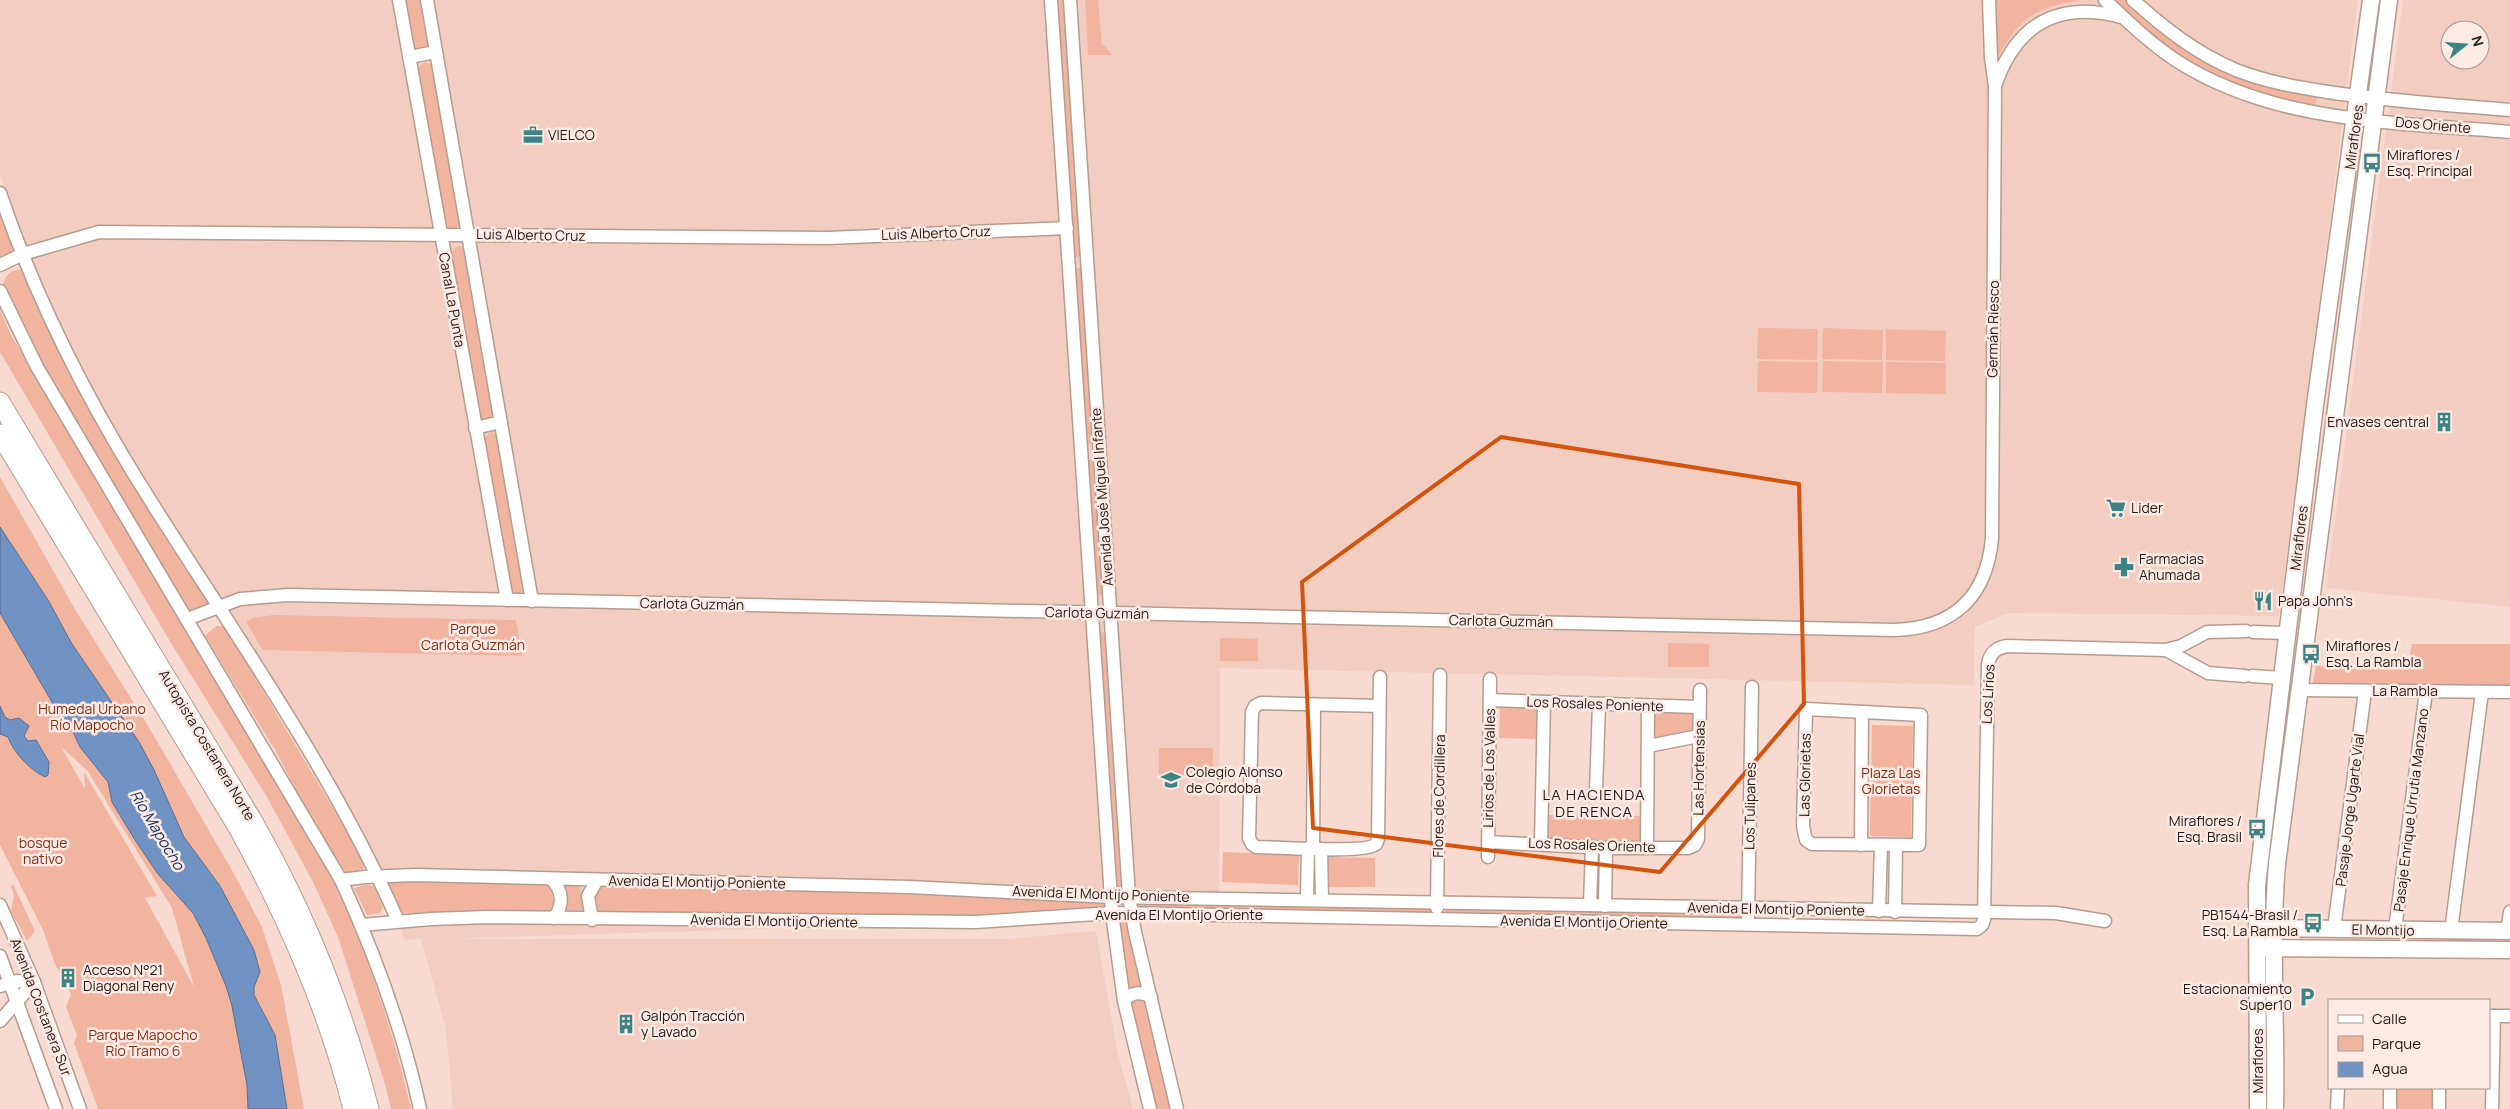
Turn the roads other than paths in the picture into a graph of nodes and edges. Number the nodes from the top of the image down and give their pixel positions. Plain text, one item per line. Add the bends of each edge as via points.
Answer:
1 (399, 0) edge
2 (427, 0) edge
3 (1051, 0) edge
4 (1070, 0) edge
5 (1989, 0) edge
6 (2105, 0) edge
7 (2133, 0) edge
8 (2371, 0) edge
9 (2388, 0) edge
10 (2124, 18) junction
11 (436, 52) junction
12 (409, 57) junction
13 (1996, 86) junction
14 (2327, 92) junction
15 (2367, 97) junction
16 (2510, 110) edge
17 (2323, 114) junction
18 (2364, 119) junction
19 (2510, 132) edge
20 (0, 192) edge
21 (1068, 228) junction
22 (440, 234) junction
23 (468, 234) junction
24 (23, 254) junction
25 (0, 266) edge
26 (0, 291) edge
27 (0, 402) edge
28 (2316, 405) junction
29 (2336, 408) junction
30 (501, 422) junction
31 (475, 428) junction
32 (0, 434) edge
33 (1081, 450) junction
34 (1099, 450) junction
35 (1986, 572) joint
36 (507, 600) junction
37 (532, 601) junction
38 (220, 606) junction
39 (1092, 612) junction
40 (1110, 613) junction
41 (187, 619) junction
42 (2288, 633) junction
43 (2166, 650) junction
44 (1440, 675) dead end
45 (1380, 677) dead end
46 (2282, 678) junction
47 (1490, 679) dead end
48 (1752, 687) dead end
49 (1700, 690) dead end
50 (2300, 690) junction
51 (2365, 691) junction
52 (2426, 691) junction
53 (2482, 692) junction
54 (2510, 692) edge
55 (1490, 700) junction
56 (1544, 702) junction
57 (1599, 704) junction
58 (1314, 705) junction
59 (1379, 706) junction
60 (1648, 706) junction
61 (1700, 707) junction
62 (1862, 712) junction
63 (1699, 736) junction
64 (1648, 746) junction
65 (1596, 791) dead end
66 (1489, 842) junction
67 (1541, 844) junction
68 (1695, 845) joint
69 (1861, 845) junction
70 (1881, 845) junction
71 (1896, 846) junction
72 (1592, 847) junction
73 (1648, 847) junction
74 (1606, 848) junction
75 (1314, 849) junction
76 (1488, 857) dead end
77 (2260, 863) junction
78 (2277, 864) junction
79 (378, 876) junction
80 (551, 879) junction
81 (341, 880) junction
82 (597, 880) junction
83 (1129, 896) junction
84 (1111, 897) junction
85 (1307, 899) junction
86 (1322, 900) junction
87 (1438, 901) junction
88 (0, 905) edge
89 (1590, 905) junction
90 (1605, 906) junction
91 (1748, 908) junction
92 (1879, 911) junction
93 (1895, 912) junction
94 (1982, 912) junction
95 (2510, 912) edge
96 (1112, 913) junction
97 (1131, 914) junction
98 (554, 918) junction
99 (1437, 918) junction
100 (592, 920) junction
101 (398, 921) junction
102 (2106, 921) dead end
103 (361, 924) junction
104 (1748, 926) junction
105 (2256, 928) junction
106 (2273, 928) junction
107 (2334, 929) junction
108 (2395, 930) junction
109 (2451, 931) junction
110 (2509, 931) edge
111 (2257, 948) junction
112 (2274, 948) junction
113 (2510, 950) edge
114 (0, 956) edge
115 (34, 982) junction
116 (5, 984) edge
117 (1151, 997) junction
118 (17, 1002) junction
119 (1124, 1002) junction
120 (2491, 1016) edge
121 (2510, 1016) edge
122 (0, 1021) edge
123 (2338, 1089) edge
124 (2390, 1089) edge
125 (2439, 1089) edge
126 (56, 1109) edge
127 (80, 1109) edge
128 (352, 1109) edge
129 (369, 1109) edge
130 (420, 1109) edge
131 (1150, 1109) edge
132 (1177, 1109) edge
133 (2258, 1109) edge
134 (2275, 1109) edge
135 (2337, 1109) edge
136 (2390, 1109) edge
137 (2439, 1109) edge
138 (2492, 1109) edge

1 - 12 street, Canal La Punta
2 - 11 street, Canal La Punta
3 - 21 street, Avenida José Miguel Infante
4 - 34 street, Avenida José Miguel Infante
5 - 13 street, Germán Riesco via 1991,58
6 - 10 street, Dos Oriente
7 - 14 street, Dos Oriente via 2161,26 2202,53 2236,70 2282,85
8 - 15 main road, Miraflores
9 - 15 main road, Miraflores
10 - 13 street, Germán Riesco via 2083,11 2056,15 2041,22 2016,46 2004,64
10 - 17 street, Dos Oriente via 2166,52 2205,77 2264,102
11 - 12 street
11 - 23 street, Canal La Punta
12 - 22 street, Canal La Punta
13 - 35 street, Germán Riesco via 1992,538
14 - 15 street, Dos Oriente
14 - 17 street
15 - 16 street, Dos Oriente
15 - 18 main road, Miraflores
17 - 18 street, Dos Oriente
18 - 19 street, Dos Oriente
18 - 28 main road, Miraflores
18 - 29 main road, Miraflores
20 - 24 street
21 - 23 street, Luis Alberto Cruz via 828,238
21 - 33 street, Avenida José Miguel Infante
22 - 23 street, Luis Alberto Cruz
22 - 24 street, Luis Alberto Cruz via 99,232
22 - 31 street, Canal La Punta
23 - 30 street, Canal La Punta
24 - 25 street, Luis Alberto Cruz
24 - 38 street via 105,424 156,510
26 - 41 street via 37,367
27 - 129 highway, Autopista Costanera Norte via 286,883 330,981
28 - 29 main road
28 - 42 main road, Miraflores
29 - 50 main road, Miraflores
30 - 31 street
30 - 37 street, Canal La Punta
31 - 36 street, Canal La Punta
32 - 128 highway, Autopista Costanera Norte via 239,829 267,881 318,994 344,1072
33 - 34 street via 1090,454
33 - 39 street, Avenida José Miguel Infante
34 - 40 street, Avenida José Miguel Infante
35 - 40 street, Carlota Guzmán via 1972,596 1952,614 1905,630
36 - 37 street, Carlota Guzmán
36 - 38 street, Carlota Guzmán via 288,595 240,599
37 - 39 street, Carlota Guzmán
38 - 41 street, Carlota Guzmán
38 - 79 street via 327,778
39 - 40 street, Carlota Guzmán
39 - 84 street, Avenida José Miguel Infante
40 - 83 street, Avenida José Miguel Infante
41 - 81 street
42 - 43 street via 2207,632
42 - 46 main road, Miraflores
43 - 46 street via 2208,673
43 - 94 street, Los Lirios via 2008,646 1992,653 1988,664
44 - 87 street, Flores de Cordillera
45 - 59 street
46 - 77 main road, Miraflores
47 - 55 street, Lirios de Los Valles
48 - 91 street, Los Tulipanes
49 - 61 street, Las Hortensias
50 - 51 street, La Rambla
50 - 78 main road, Miraflores
51 - 52 street, La Rambla
51 - 107 street, Pasaje Jorge Ugarte Vial
52 - 53 street, La Rambla
52 - 108 street, Pasaje Enrique Urrutia Manzano
53 - 54 street, La Rambla
53 - 109 street
55 - 56 street, Los Rosales Poniente
55 - 66 street, Lirios de Los Valles
56 - 57 street, Los Rosales Poniente
56 - 67 street
57 - 60 street, Los Rosales Poniente
57 - 65 street
58 - 59 street
58 - 75 street
58 - 75 street via 1261,703 1252,712 1249,838 1256,847
59 - 75 street via 1377,841 1370,848
60 - 61 street, Los Rosales Poniente
60 - 64 street
61 - 63 street, Las Hortensias
62 - 69 street
62 - 69 street, Las Glorietas via 1806,709 1803,826 1806,840 1812,844
62 - 71 street, Las Glorietas via 1921,715 1919,846
63 - 64 street
63 - 68 street, Las Hortensias via 1698,839
64 - 73 street
66 - 67 street, Los Rosales Oriente
66 - 76 street, Lirios de Los Valles
67 - 72 street, Los Rosales Oriente
68 - 73 street, Los Rosales Oriente via 1688,848
69 - 70 street, Las Glorietas
70 - 71 street, Las Glorietas
70 - 92 street
71 - 93 street
72 - 74 street, Los Rosales Oriente
72 - 89 street
73 - 74 street, Los Rosales Oriente
74 - 90 street
75 - 85 street
75 - 86 street
77 - 78 main road
77 - 105 main road, Miraflores
78 - 106 main road, Miraflores
79 - 80 street, Avenida El Montijo Poniente
79 - 81 street, Avenida El Montijo Poniente
79 - 101 street
80 - 82 street, Avenida El Montijo Poniente
80 - 98 street via 561,897 561,906
81 - 103 street
82 - 84 street, Avenida El Montijo Poniente via 909,887
82 - 100 street via 588,896
83 - 84 street, Avenida El Montijo Poniente
83 - 85 street, Avenida El Montijo Poniente
83 - 97 street, Avenida José Miguel Infante
84 - 96 street, Avenida José Miguel Infante
85 - 86 street, Avenida El Montijo Poniente
86 - 87 street, Avenida El Montijo Poniente
87 - 89 street, Avenida El Montijo Poniente
87 - 99 street, Flores de Cordillera
88 - 115 street, Avenida Costanera Sur
89 - 90 street, Avenida El Montijo Poniente
90 - 91 street, Avenida El Montijo Poniente
91 - 92 street, Avenida El Montijo Poniente
91 - 104 street, Los Tulipanes
92 - 93 street, Avenida El Montijo Poniente
93 - 94 street, Avenida El Montijo Poniente
94 - 102 street, Avenida El Montijo Poniente via 2056,913
94 - 104 street, Avenida El Montijo Oriente via 1982,925 1975,930
95 - 110 street
96 - 97 street, Avenida El Montijo Oriente
96 - 100 street, Avenida El Montijo Oriente via 975,922
96 - 119 street, Avenida José Miguel Infante
97 - 99 street, Avenida El Montijo Oriente
97 - 117 street, Avenida José Miguel Infante
98 - 100 street, Avenida El Montijo Oriente
98 - 101 street, Avenida El Montijo Oriente
99 - 104 street, Avenida El Montijo Oriente
101 - 103 street, Avenida El Montijo Oriente
103 - 130 street via 394,1013
105 - 106 main road, El Montijo
105 - 111 main road, Miraflores
106 - 107 main road, El Montijo
106 - 112 main road, Miraflores
107 - 108 main road, El Montijo
108 - 109 main road, El Montijo
109 - 110 main road, El Montijo
111 - 112 main road, El Montijo
111 - 133 main road, Miraflores
112 - 113 main road, El Montijo
112 - 134 main road, Miraflores
114 - 116 street, Avenida Costanera Sur
115 - 116 street
115 - 118 street
115 - 127 street, Avenida Costanera Sur
116 - 118 street, Avenida Costanera Sur
117 - 119 street via 1137,993
117 - 132 street, Avenida José Miguel Infante
118 - 122 street
118 - 126 street, Avenida Costanera Sur
119 - 131 street, Avenida José Miguel Infante
120 - 121 street
120 - 138 street
123 - 135 street
124 - 136 street
125 - 137 street

